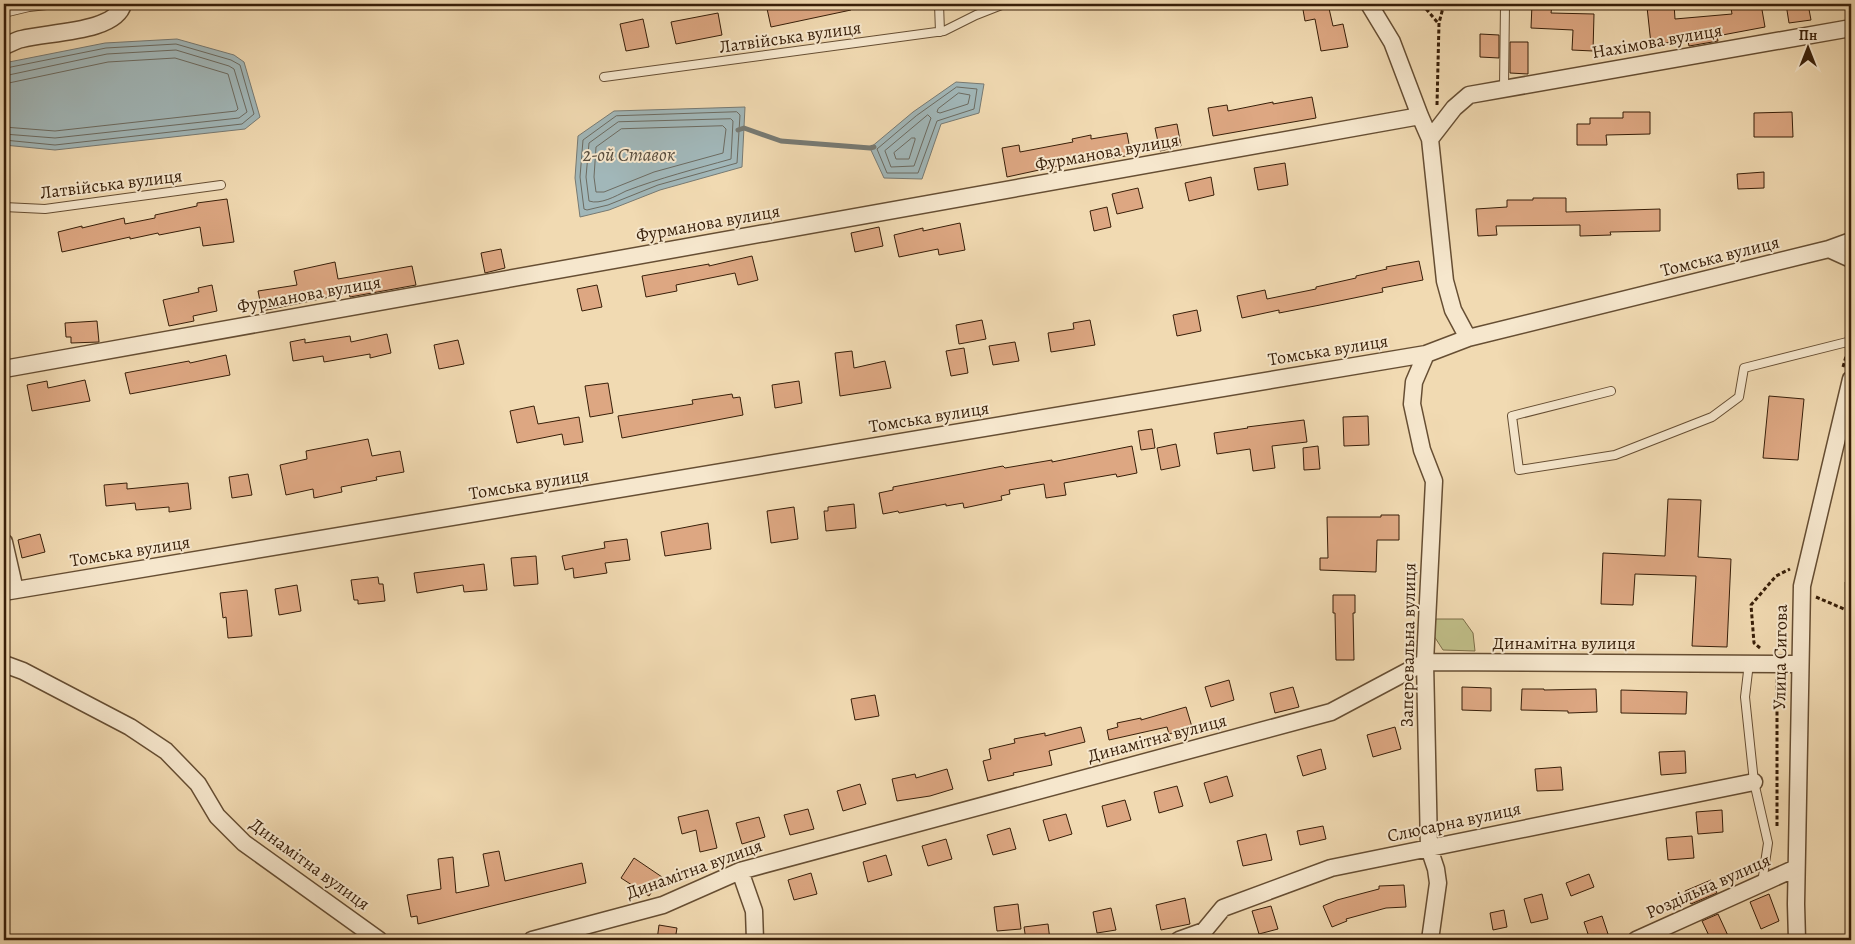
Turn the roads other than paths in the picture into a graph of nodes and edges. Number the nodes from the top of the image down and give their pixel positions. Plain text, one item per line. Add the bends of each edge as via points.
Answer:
1 (55, 4) edge
2 (123, 4) edge
3 (939, 4) edge
4 (1004, 4) edge
5 (1368, 4) edge
6 (1505, 4) edge
7 (4, 13) edge
8 (1851, 28) edge
9 (940, 32) junction
10 (4, 46) edge
11 (604, 77) dead end
12 (1504, 87) junction
13 (1420, 116) junction
14 (1430, 139) junction
15 (222, 185) dead end
16 (4, 207) edge
17 (1851, 242) edge
18 (1829, 249) junction
19 (1851, 259) edge
20 (1468, 338) junction
21 (1850, 341) edge
22 (1426, 354) junction
23 (4, 369) edge
24 (1847, 374) edge
25 (1612, 390) dead end
26 (4, 542) edge
27 (10, 591) edge
28 (1425, 662) junction
29 (1749, 663) junction
30 (4, 664) edge
31 (1800, 664) junction
32 (1754, 782) junction
33 (1429, 848) junction
34 (1796, 868) junction
35 (740, 871) junction
36 (1762, 883) junction
37 (582, 933) edge
38 (380, 940) edge
39 (532, 940) edge
40 (755, 940) edge
41 (1179, 940) edge
42 (1430, 940) edge
43 (1636, 940) edge
44 (1797, 940) edge

1 - 7 lane
2 - 10 street via 109,21 74,31 21,39
3 - 9 lane
4 - 9 lane, Латвiйська вулиця
5 - 13 street via 1392,42
6 - 12 lane
8 - 12 street, Нахімова вулиця
9 - 11 lane, Латвiйська вулиця
12 - 14 street, Нахімова вулиця via 1469,95 1454,108
13 - 14 street
13 - 23 street, Фурманова вулиця
14 - 20 street via 1445,280 1452,310
15 - 16 lane, Латвiйська вулиця via 45,209
17 - 18 street, Томська вулиця
18 - 19 street
18 - 20 street, Томська вулиця
20 - 22 street, Томська вулиця
21 - 25 lane via 1744,368 1739,397 1712,417 1615,455 1519,470 1512,416
22 - 27 street, Томська вулиця
22 - 28 street, Заперевальна вулиця via 1414,382 1412,404 1422,450 1434,481
24 - 31 street, Улица Сигова via 1802,586
26 - 27 street
28 - 29 street, Динамітна вулиця
28 - 33 street, Заперевальна вулиця
28 - 35 street, Динамітна вулиця via 1331,712
29 - 31 street, Динамітна вулиця
29 - 32 lane via 1745,697
30 - 38 street, Динамітна вулиця via 130,727 166,751 198,784 217,816 244,843
31 - 34 street, Улица Сигова
32 - 33 street, Слюсарна вулиця
32 - 36 lane via 1768,843
33 - 41 street, Слюсарна вулиця via 1331,868 1232,904 1223,908 1204,931
33 - 42 street, Заперевальна вулиця via 1438,883
34 - 36 street, Роздільна вулиця
34 - 44 street, Улица Сигова
35 - 37 street, Динамітна вулиця via 663,905
35 - 40 street via 754,912
36 - 43 street, Роздільна вулиця
37 - 39 street, Динамітна вулиця

